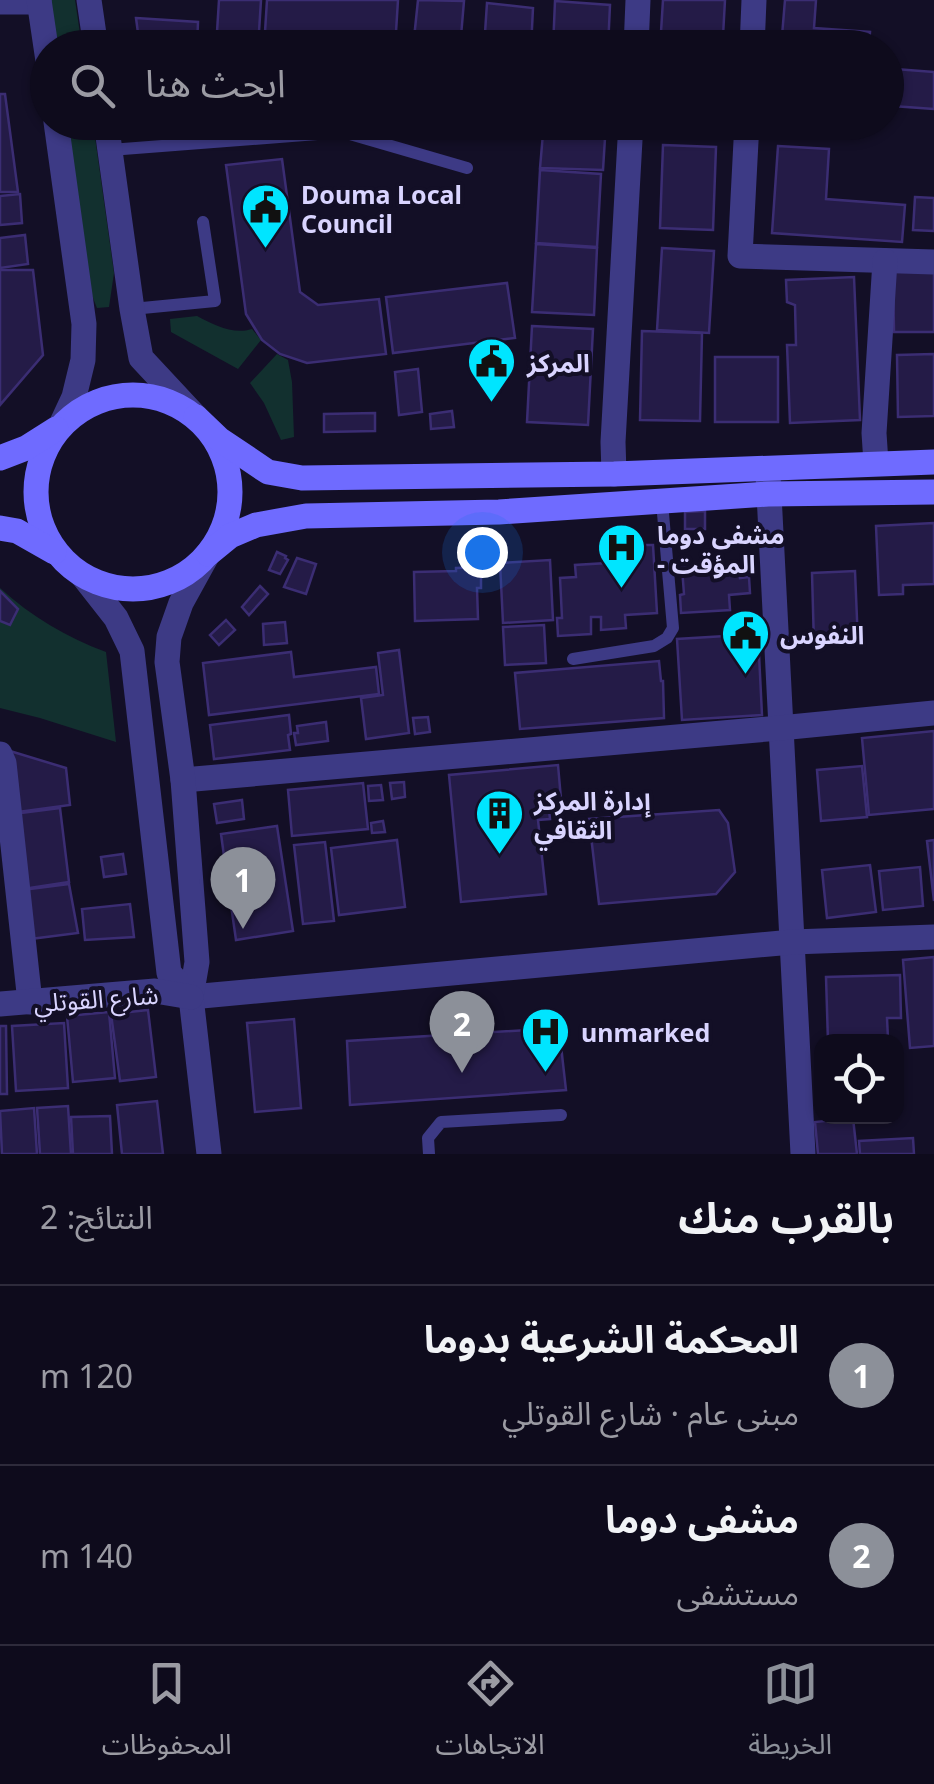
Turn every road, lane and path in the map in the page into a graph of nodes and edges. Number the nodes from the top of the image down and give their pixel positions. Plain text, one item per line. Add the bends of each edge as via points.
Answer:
1 (89, 0) edge
2 (638, 0) edge
3 (754, 0) edge
4 (39, 1) edge
5 (0, 2) edge
6 (43, 30) edge
7 (93, 30) edge
8 (637, 30) edge
9 (753, 30) edge
10 (58, 140) edge
11 (109, 140) edge
12 (239, 140) edge
13 (371, 140) edge
14 (630, 140) edge
15 (746, 140) edge
16 (110, 150) junction
17 (467, 168) dead end
18 (202, 222) dead end
19 (885, 261) junction
20 (934, 262) edge
21 (132, 309) junction
22 (196, 417) junction
23 (60, 427) junction
24 (0, 458) edge
25 (876, 462) junction
26 (934, 462) edge
27 (768, 468) junction
28 (492, 474) junction
29 (614, 474) junction
30 (934, 492) edge
31 (768, 494) junction
32 (662, 502) junction
33 (499, 512) junction
34 (0, 528) edge
35 (58, 554) junction
36 (208, 554) junction
37 (82, 576) junction
38 (573, 659) dead end
39 (934, 713) edge
40 (780, 728) junction
41 (0, 754) edge
42 (183, 780) junction
43 (934, 937) edge
44 (792, 942) junction
45 (191, 997) junction
46 (30, 1002) junction
47 (0, 1004) edge
48 (561, 1114) dead end
49 (209, 1154) edge
50 (429, 1154) edge
51 (802, 1154) edge

1 - 7 street
2 - 8 street
3 - 9 street
4 - 5 street
4 - 6 street
10 - 23 street via 84,324 83,360
11 - 16 street
12 - 16 lane
13 - 17 lane
14 - 29 street
15 - 19 street via 740,256
16 - 21 street
18 - 21 lane via 215,301
19 - 20 street
19 - 25 street
21 - 22 street via 141,358
22 - 23 main road via 156,398 111,397
22 - 28 main road via 268,472 302,478
22 - 36 main road via 216,440 230,499
23 - 24 main road
23 - 35 main road via 36,476 43,531
25 - 26 main road
25 - 27 main road
27 - 29 main road
27 - 31 street
28 - 29 main road
28 - 33 main road
30 - 31 main road
31 - 32 main road
31 - 40 street
32 - 33 main road
32 - 38 lane via 673,628 654,646
33 - 36 main road via 306,516 256,524
34 - 35 main road via 17,530
35 - 37 main road
36 - 37 main road via 188,573 135,590
36 - 42 street via 169,637
37 - 45 street via 132,651 170,973
39 - 40 street
40 - 42 street
40 - 44 street
41 - 46 street
42 - 45 street via 197,962
43 - 44 street, شارع القوتلي
44 - 45 street, شارع القوتلي
44 - 51 street
45 - 46 street, شارع القوتلي via 155,991
45 - 49 street
46 - 47 street, شارع القوتلي
48 - 50 lane via 441,1122 428,1138

